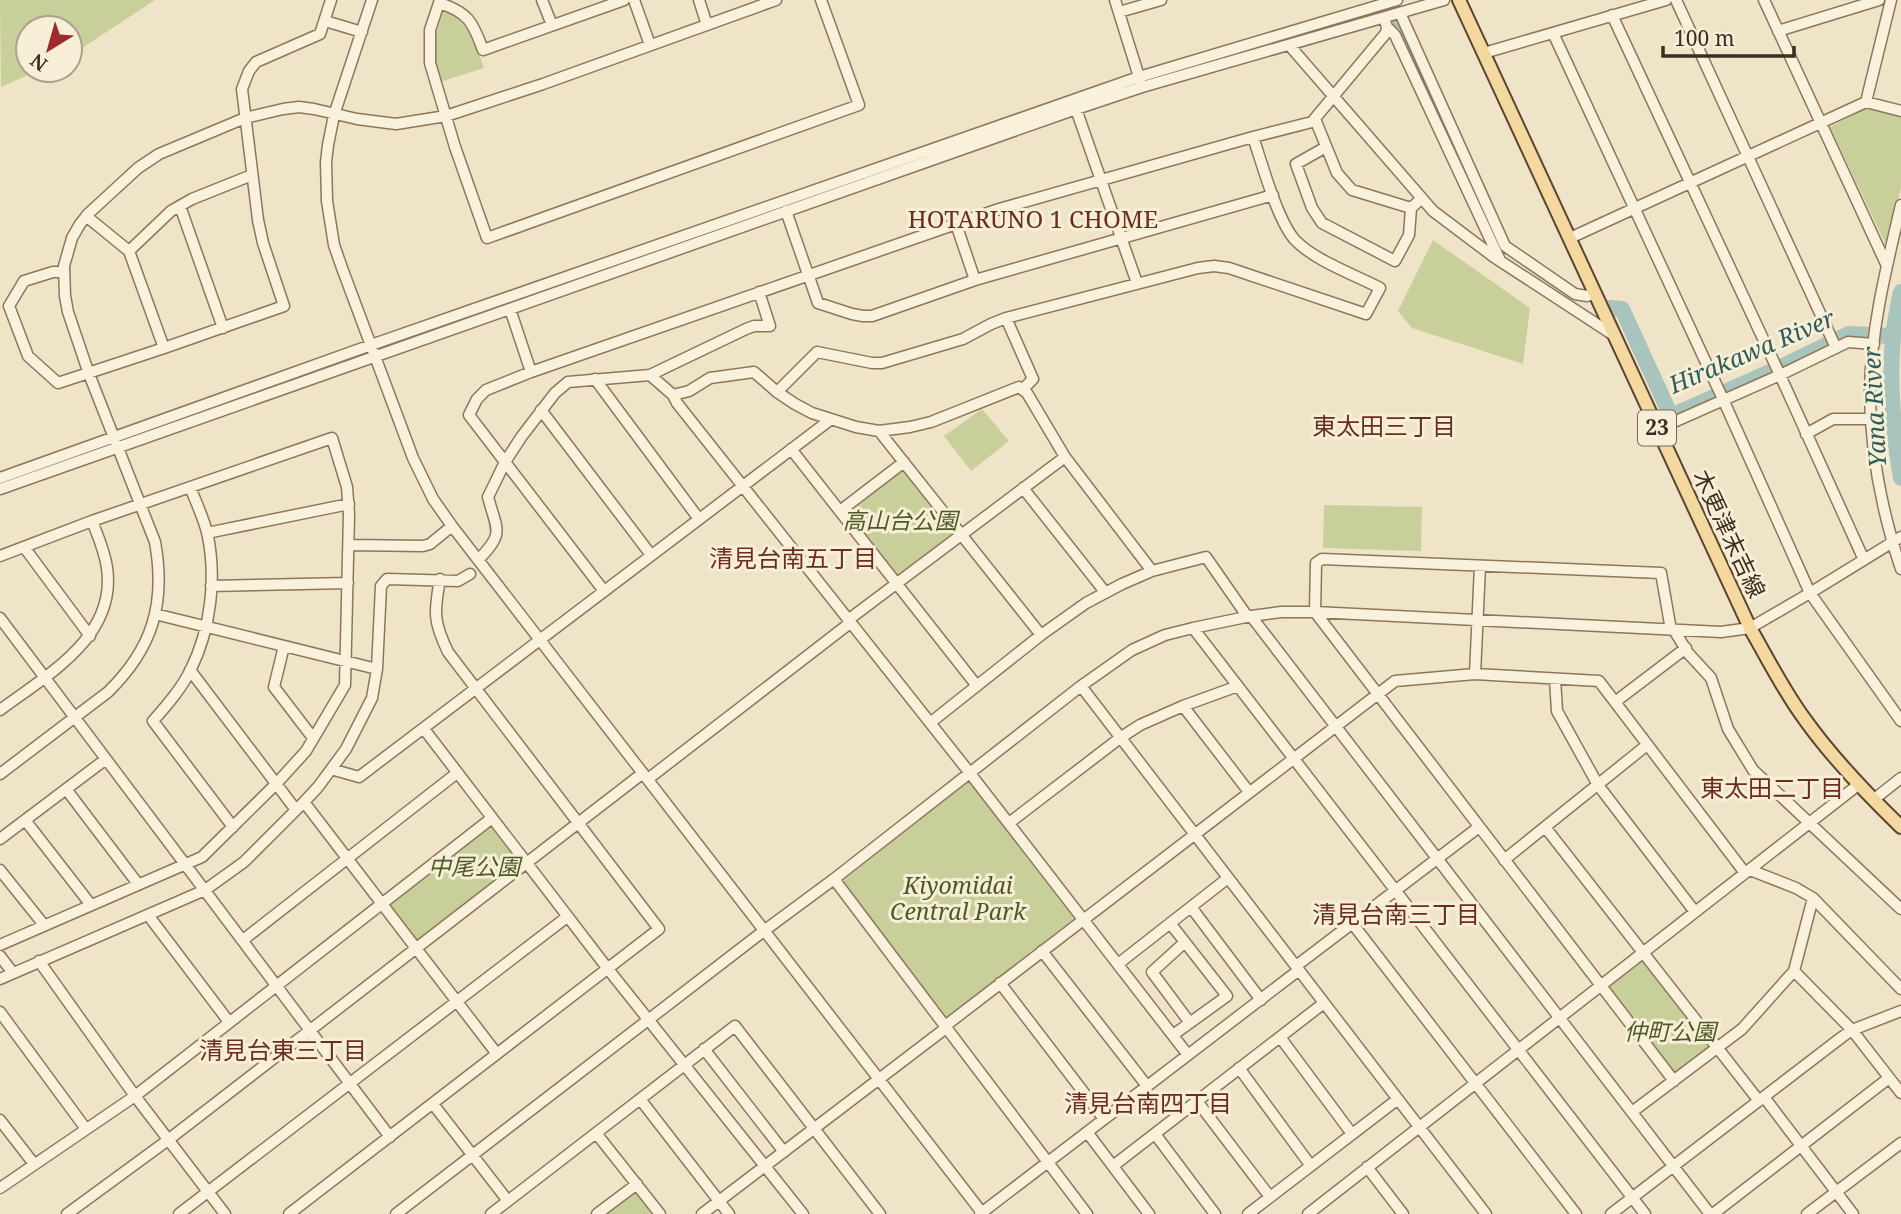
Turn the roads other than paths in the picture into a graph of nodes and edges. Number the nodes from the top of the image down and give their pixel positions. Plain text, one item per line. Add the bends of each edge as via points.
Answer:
1 (331, 0) edge
2 (372, 0) edge
3 (542, 0) edge
4 (624, 0) edge
5 (634, 0) edge
6 (699, 0) edge
7 (776, 0) edge
8 (821, 0) edge
9 (1115, 0) edge
10 (1161, 0) edge
11 (1444, 0) edge
12 (1459, 0) edge
13 (1666, 0) edge
14 (1676, 0) edge
15 (1764, 0) edge
16 (1879, 0) edge
17 (1891, 0) edge
18 (440, 1) edge
19 (1388, 3) edge
20 (1119, 12) junction
21 (1612, 15) junction
22 (1390, 18) junction
23 (325, 21) junction
24 (552, 25) junction
25 (707, 25) junction
26 (1778, 31) junction
27 (362, 32) junction
28 (1553, 33) junction
29 (1289, 45) junction
30 (650, 46) junction
31 (1484, 53) junction
32 (1140, 82) junction
33 (1334, 97) junction
34 (1866, 102) junction
35 (1076, 109) junction
36 (1901, 111) edge
37 (334, 115) junction
38 (446, 116) junction
39 (245, 118) junction
40 (1315, 119) junction
41 (1821, 124) junction
42 (1254, 137) junction
43 (1326, 146) junction
44 (1748, 157) junction
45 (252, 175) junction
46 (1101, 179) junction
47 (1691, 184) junction
48 (1273, 195) junction
49 (1421, 199) junction
50 (1901, 205) edge
51 (180, 206) junction
52 (1411, 208) junction
53 (1635, 209) junction
54 (786, 211) junction
55 (86, 216) junction
56 (956, 224) junction
57 (1122, 237) junction
58 (1570, 238) junction
59 (129, 251) junction
60 (1500, 260) junction
61 (1886, 266) junction
62 (64, 272) junction
63 (808, 275) junction
64 (975, 280) junction
65 (1137, 283) junction
66 (759, 292) junction
67 (1595, 292) junction
68 (510, 309) junction
69 (1006, 318) junction
70 (223, 328) junction
71 (1615, 335) junction
72 (1875, 338) junction
73 (1834, 344) junction
74 (371, 345) junction
75 (164, 348) junction
76 (375, 357) junction
77 (1778, 370) junction
78 (531, 372) junction
79 (89, 374) junction
80 (650, 374) junction
81 (595, 379) junction
82 (1023, 389) junction
83 (777, 391) junction
84 (673, 395) junction
85 (1721, 396) junction
86 (541, 410) junction
87 (1872, 419) junction
88 (830, 420) junction
89 (1658, 429) junction
90 (879, 431) junction
91 (1806, 434) junction
92 (113, 436) junction
93 (118, 448) junction
94 (791, 449) junction
95 (1065, 457) junction
96 (505, 462) junction
97 (904, 462) junction
98 (0, 478) edge
99 (743, 485) junction
100 (190, 487) junction
101 (1023, 488) junction
102 (0, 489) edge
103 (349, 504) junction
104 (139, 506) junction
105 (840, 511) junction
106 (699, 519) junction
107 (92, 521) junction
108 (452, 526) junction
109 (207, 533) junction
110 (961, 535) junction
111 (1897, 540) edge
112 (349, 545) junction
113 (24, 547) junction
114 (0, 555) edge
115 (651, 555) junction
116 (478, 560) junction
117 (1864, 560) junction
118 (1480, 566) junction
119 (1901, 569) edge
120 (1152, 571) junction
121 (470, 574) dead end
122 (440, 579) junction
123 (348, 583) junction
124 (897, 583) junction
125 (211, 586) junction
126 (604, 591) junction
127 (1105, 592) junction
128 (1810, 593) junction
129 (1315, 612) junction
130 (155, 614) junction
131 (1249, 616) junction
132 (0, 618) edge
133 (1478, 621) junction
134 (849, 622) junction
135 (205, 626) junction
136 (1193, 628) junction
137 (1750, 628) junction
138 (1672, 630) junction
139 (1041, 635) junction
140 (90, 636) junction
141 (540, 639) junction
142 (285, 646) junction
143 (1685, 648) junction
144 (346, 661) junction
145 (377, 669) junction
146 (190, 670) junction
147 (1475, 674) junction
148 (44, 677) junction
149 (1555, 678) junction
150 (977, 686) junction
151 (1081, 686) junction
152 (1238, 686) junction
153 (477, 687) junction
154 (1378, 694) junction
155 (1615, 702) junction
156 (1183, 706) junction
157 (0, 710) edge
158 (75, 717) junction
159 (1901, 721) edge
160 (930, 723) junction
161 (1336, 726) junction
162 (424, 729) junction
163 (313, 738) junction
164 (1120, 738) junction
165 (1647, 745) junction
166 (1294, 758) junction
167 (106, 759) junction
168 (331, 769) junction
169 (970, 772) junction
170 (457, 773) junction
171 (0, 774) edge
172 (645, 776) junction
173 (1901, 778) edge
174 (276, 784) junction
175 (1598, 785) junction
176 (1858, 785) junction
177 (66, 789) junction
178 (1249, 792) junction
179 (1873, 800) junction
180 (304, 802) junction
181 (296, 810) junction
182 (492, 818) junction
183 (26, 820) junction
184 (579, 822) junction
185 (1009, 823) junction
186 (1809, 824) junction
187 (233, 827) junction
188 (1479, 827) junction
189 (1545, 827) junction
190 (1901, 827) edge
191 (1194, 834) junction
192 (0, 839) edge
193 (347, 859) junction
194 (1437, 859) junction
195 (1504, 860) junction
196 (526, 863) junction
197 (185, 864) junction
198 (0, 870) edge
199 (1747, 872) junction
200 (1228, 878) junction
201 (834, 879) junction
202 (138, 884) junction
203 (205, 890) junction
204 (1396, 890) junction
205 (1813, 898) junction
206 (381, 904) junction
207 (91, 905) junction
208 (1191, 907) junction
209 (1901, 909) edge
210 (1695, 912) junction
211 (148, 915) junction
212 (567, 916) junction
213 (1083, 919) junction
214 (1170, 923) junction
215 (1352, 923) junction
216 (44, 925) junction
217 (765, 930) junction
218 (243, 940) junction
219 (1185, 942) junction
220 (0, 945) edge
221 (416, 949) junction
222 (1042, 951) junction
223 (1643, 953) junction
224 (0, 956) edge
225 (39, 961) junction
226 (1118, 964) junction
227 (1297, 968) junction
228 (608, 969) junction
229 (1794, 971) junction
230 (13, 973) junction
231 (0, 979) edge
232 (1000, 983) junction
233 (276, 985) junction
234 (1601, 986) junction
235 (1901, 989) edge
236 (1261, 1000) junction
237 (457, 1002) junction
238 (1324, 1003) junction
239 (1901, 1011) edge
240 (0, 1012) edge
241 (1560, 1018) junction
242 (648, 1020) junction
243 (229, 1022) junction
244 (1190, 1023) junction
245 (945, 1027) junction
246 (310, 1030) junction
247 (1852, 1030) junction
248 (1173, 1035) junction
249 (1280, 1037) junction
250 (704, 1049) junction
251 (1717, 1049) junction
252 (1519, 1050) junction
253 (497, 1054) junction
254 (1188, 1055) junction
255 (683, 1065) junction
256 (1239, 1068) junction
257 (1889, 1078) junction
258 (879, 1080) junction
259 (1674, 1081) junction
260 (350, 1083) junction
261 (1475, 1083) junction
262 (1147, 1086) junction
263 (1901, 1093) edge
264 (135, 1096) junction
265 (640, 1099) junction
266 (1398, 1099) junction
267 (1761, 1099) junction
268 (1197, 1101) junction
269 (433, 1104) junction
270 (1632, 1112) junction
271 (0, 1119) edge
272 (1104, 1119) junction
273 (1419, 1127) junction
274 (86, 1129) junction
275 (814, 1129) junction
276 (1087, 1132) junction
277 (596, 1133) junction
278 (1154, 1134) junction
279 (1352, 1134) junction
280 (390, 1137) junction
281 (168, 1140) junction
282 (1901, 1143) edge
283 (1801, 1146) junction
284 (783, 1152) junction
285 (473, 1155) junction
286 (1048, 1163) junction
287 (34, 1164) junction
288 (764, 1166) junction
289 (1113, 1166) junction
290 (1311, 1166) junction
291 (1674, 1166) junction
292 (1367, 1167) junction
293 (637, 1184) junction
294 (0, 1188) edge
295 (208, 1192) junction
296 (1836, 1192) junction
297 (1270, 1197) junction
298 (1633, 1198) junction
299 (508, 1201) junction
300 (719, 1201) junction
301 (1314, 1212) edge
302 (67, 1214) edge
303 (179, 1214) edge
304 (225, 1214) edge
305 (289, 1214) edge
306 (396, 1214) edge
307 (491, 1214) edge
308 (597, 1214) edge
309 (660, 1214) edge
310 (702, 1214) edge
311 (729, 1214) edge
312 (803, 1214) edge
313 (880, 1214) edge
314 (982, 1214) edge
315 (1087, 1214) edge
316 (1149, 1214) edge
317 (1215, 1214) edge
318 (1248, 1214) edge
319 (1403, 1214) edge
320 (1486, 1214) edge
321 (1576, 1214) edge
322 (1611, 1214) edge
323 (1645, 1214) edge
324 (1712, 1214) edge
325 (1807, 1214) edge
326 (1853, 1214) edge

1 - 23 street
2 - 27 street
3 - 24 street
4 - 24 street
5 - 30 street
6 - 25 street
7 - 25 street
8 - 38 street via 859,105 487,238
9 - 20 street
10 - 20 street
11 - 22 street
12 - 31 main road, 木更津末吉線 / 23
13 - 21 street
14 - 44 street
15 - 26 street
16 - 26 street
17 - 34 street
18 - 24 street via 470,20 483,50
18 - 38 street via 430,30 429,51
19 - 32 street
20 - 32 street
21 - 28 street
21 - 47 street
22 - 29 street
22 - 33 street via 1386,33
22 - 60 street
22 - 67 street via 1505,246 1575,294
23 - 27 street
23 - 39 street via 320,34 256,62 242,89
25 - 30 street
26 - 41 street
27 - 37 street
28 - 31 street
28 - 53 street
29 - 32 street
29 - 33 street
30 - 38 street
31 - 58 main road, 木更津末吉線 / 23
32 - 35 street
32 - 74 street
33 - 40 street
33 - 49 street
34 - 36 street
34 - 41 street
35 - 46 street
35 - 54 street
37 - 38 street via 396,124
37 - 39 street via 299,107
37 - 74 street via 326,162 331,229
39 - 45 street
39 - 55 street via 159,154
40 - 42 street
40 - 43 street
41 - 44 street
41 - 61 street
42 - 46 street
42 - 48 street
43 - 52 street via 1337,173 1352,190
43 - 52 street via 1296,164 1322,223 1395,261 1409,234
44 - 47 street
44 - 73 street
45 - 51 street
45 - 70 street via 263,243 284,306
46 - 56 street
46 - 57 street
47 - 53 street
47 - 77 street
48 - 57 street
48 - 65 street via 1294,240 1380,288 1366,314 1229,268 1198,268
49 - 52 street
49 - 60 street
50 - 61 street
51 - 59 street
51 - 70 street
53 - 58 street
53 - 85 street
54 - 63 street
54 - 68 street
55 - 59 street
55 - 62 street via 72,238
56 - 63 street
56 - 64 street
57 - 64 street
57 - 65 street
58 - 67 main road, 木更津末吉線 / 23
59 - 75 street
60 - 71 street
61 - 72 street
62 - 79 street via 68,312
62 - 79 street via 24,281 9,306 28,356 58,383
63 - 64 street via 818,303 863,316
63 - 66 street
65 - 69 street
66 - 78 street
66 - 80 street via 770,326 746,329
67 - 71 main road, 木更津末吉線 / 23
68 - 76 street
68 - 78 street
69 - 82 street via 1033,379
69 - 83 street via 963,340 882,363 817,352
70 - 75 street
71 - 89 main road, 木更津末吉線 / 23
72 - 73 street
72 - 87 street
73 - 77 street
74 - 76 street
74 - 92 street
75 - 79 street
76 - 93 street
76 - 108 street via 413,458
77 - 85 street
77 - 91 street
78 - 96 street via 486,390 469,415
79 - 92 street
80 - 81 street
80 - 84 street
81 - 86 street via 568,383
81 - 106 street
82 - 90 street via 1014,388 931,422
82 - 95 street
83 - 84 street via 754,372 710,378
83 - 88 street
84 - 99 street
85 - 89 street
85 - 128 street
86 - 96 street
86 - 115 street
87 - 91 street via 1833,419
87 - 111 street via 1879,480
88 - 90 street
88 - 94 street
89 - 137 main road, 木更津末吉線 / 23
90 - 97 street
91 - 117 street
92 - 93 street
92 - 98 street
93 - 102 street
93 - 104 street
94 - 99 street
94 - 105 street
95 - 101 street
95 - 120 street
96 - 116 street via 488,497 496,538
96 - 126 street
97 - 105 street
97 - 110 street
99 - 106 street
99 - 134 street
100 - 103 street via 332,438
100 - 104 street
100 - 109 street
101 - 110 street
101 - 127 street
103 - 109 street
103 - 112 street
104 - 107 street
104 - 130 street via 155,542 159,591
105 - 124 street
106 - 115 street
107 - 113 street
107 - 140 street via 108,583 103,611
108 - 112 street via 423,546
108 - 116 street
109 - 125 street
110 - 124 street
110 - 139 street
111 - 117 street
111 - 119 street
112 - 123 street
113 - 114 street
113 - 140 street
115 - 126 street
116 - 141 street
117 - 128 street
118 - 129 street via 1322,559 1316,563
118 - 133 street
118 - 138 street via 1661,573
120 - 127 street
120 - 131 street via 1206,557
121 - 122 street via 458,581
122 - 145 street via 383,581
122 - 153 street via 435,607 438,628 448,652
123 - 125 street
123 - 144 street
124 - 134 street
124 - 150 street
125 - 135 street
126 - 141 street
127 - 139 street
128 - 137 street
128 - 159 street
129 - 131 street
129 - 133 street
129 - 154 street
130 - 135 street
130 - 158 street via 142,649 124,677
131 - 136 street
131 - 161 street
132 - 148 street
133 - 138 street
133 - 147 street
134 - 160 street
134 - 172 street
135 - 142 street
135 - 146 street
136 - 151 street via 1132,650
136 - 152 street
137 - 138 street
137 - 176 main road, 木更津末吉線 / 23 via 1798,710
138 - 143 street
139 - 150 street
140 - 148 street
141 - 153 street
141 - 172 street
142 - 144 street
142 - 163 street via 274,687
143 - 155 street
143 - 186 street via 1711,678 1728,729 1746,761
144 - 145 street
144 - 163 street via 345,685
145 - 168 street via 372,698
146 - 174 street
146 - 187 street via 153,721
147 - 149 street
147 - 154 street via 1395,681
148 - 157 street
148 - 158 street
149 - 155 street via 1599,681
149 - 175 street via 1558,711
150 - 160 street
151 - 164 street
151 - 169 street
152 - 156 street
152 - 166 street
153 - 162 street
153 - 184 street
154 - 161 street
154 - 188 street
155 - 165 street
156 - 164 street
156 - 178 street
158 - 167 street
158 - 171 street
160 - 169 street
161 - 166 street
161 - 194 street
162 - 168 street via 359,777
162 - 170 street
163 - 174 street
164 - 185 street
164 - 191 street
165 - 175 street
165 - 199 street
166 - 178 street
166 - 204 street
167 - 177 street
167 - 197 street
168 - 180 street
169 - 185 street
169 - 201 street
170 - 182 street
170 - 193 street
172 - 184 street
172 - 217 street
173 - 179 street
174 - 181 street
174 - 187 street
175 - 189 street
175 - 210 street
176 - 179 main road, 木更津末吉線 / 23
176 - 186 street
177 - 183 street
177 - 202 street
178 - 191 street
179 - 190 main road, 木更津末吉線 / 23
180 - 181 street
180 - 193 street
181 - 203 street via 244,862
182 - 196 street
182 - 206 street
183 - 192 street
183 - 207 street
184 - 196 street
184 - 228 street via 659,929
185 - 213 street
186 - 199 street
186 - 209 street
187 - 197 street via 202,857
188 - 194 street
188 - 195 street
189 - 195 street
189 - 223 street
191 - 200 street
191 - 213 street
193 - 206 street
193 - 218 street
194 - 204 street
194 - 241 street
195 - 234 street
196 - 212 street
196 - 221 street
197 - 202 street
197 - 203 street
198 - 216 street
199 - 205 street
199 - 210 street
200 - 208 street
200 - 227 street
201 - 217 street
201 - 245 street
202 - 207 street
203 - 211 street
203 - 218 street
204 - 215 street
204 - 252 street
205 - 229 street
205 - 235 street
206 - 221 street
206 - 233 street
207 - 216 street
208 - 214 street
208 - 236 street
210 - 223 street
211 - 225 street
211 - 243 street
212 - 228 street
212 - 237 street
213 - 222 street
213 - 226 street
214 - 219 street
214 - 226 street
215 - 227 street
215 - 261 street
216 - 220 street
217 - 242 street
217 - 258 street
218 - 233 street
219 - 244 street via 1152,972
219 - 244 street via 1227,996
221 - 237 street
221 - 246 street
222 - 232 street
222 - 262 street
223 - 234 street
223 - 251 street
224 - 230 street
225 - 230 street
225 - 264 street
226 - 248 street
227 - 236 street
227 - 238 street
228 - 242 street
228 - 253 street
229 - 247 street
229 - 251 street via 1742,1029
230 - 231 street
232 - 245 street
232 - 272 street
233 - 243 street
233 - 246 street
234 - 241 street
234 - 259 street
236 - 254 street
237 - 253 street
237 - 260 street
238 - 249 street
238 - 266 street
239 - 247 street
240 - 274 street
241 - 252 street
241 - 270 street
242 - 255 street
242 - 285 street
243 - 264 street
244 - 248 street
245 - 258 street
245 - 286 street
246 - 260 street
246 - 281 street
247 - 257 street
247 - 267 street
248 - 254 street
249 - 256 street
249 - 279 street
250 - 255 street
250 - 275 street via 735,1026
250 - 284 street
251 - 259 street
251 - 267 street
252 - 261 street
252 - 298 street
253 - 269 street
254 - 262 street
255 - 265 street
255 - 288 street
256 - 268 street
256 - 290 street
257 - 263 street
257 - 283 street
258 - 275 street
258 - 314 street
259 - 270 street
260 - 280 street
260 - 295 street
261 - 273 street
261 - 321 street
262 - 272 street
264 - 274 street
264 - 281 street
265 - 277 street
265 - 300 street
266 - 273 street
266 - 279 street
267 - 283 street
267 - 291 street
268 - 278 street
268 - 297 street
269 - 280 street
269 - 285 street
270 - 291 street
271 - 287 street
272 - 276 street
273 - 292 street
273 - 320 street
274 - 287 street
275 - 284 street
275 - 313 street
276 - 286 street
276 - 289 street
277 - 293 street
277 - 299 street
278 - 289 street
278 - 317 street
279 - 290 street
280 - 305 street
281 - 295 street
281 - 302 street
282 - 296 street
283 - 296 street
283 - 324 street
284 - 288 street
285 - 299 street
285 - 306 street
286 - 314 street
286 - 315 street
287 - 294 street
288 - 300 street
288 - 312 street
289 - 316 street
290 - 297 street
291 - 298 street
291 - 324 street
292 - 301 street
292 - 319 street
293 - 308 street
293 - 309 street
295 - 303 street
295 - 304 street
296 - 325 street
296 - 326 street
297 - 318 street
298 - 322 street
298 - 323 street
299 - 307 street
300 - 310 street
300 - 311 street

